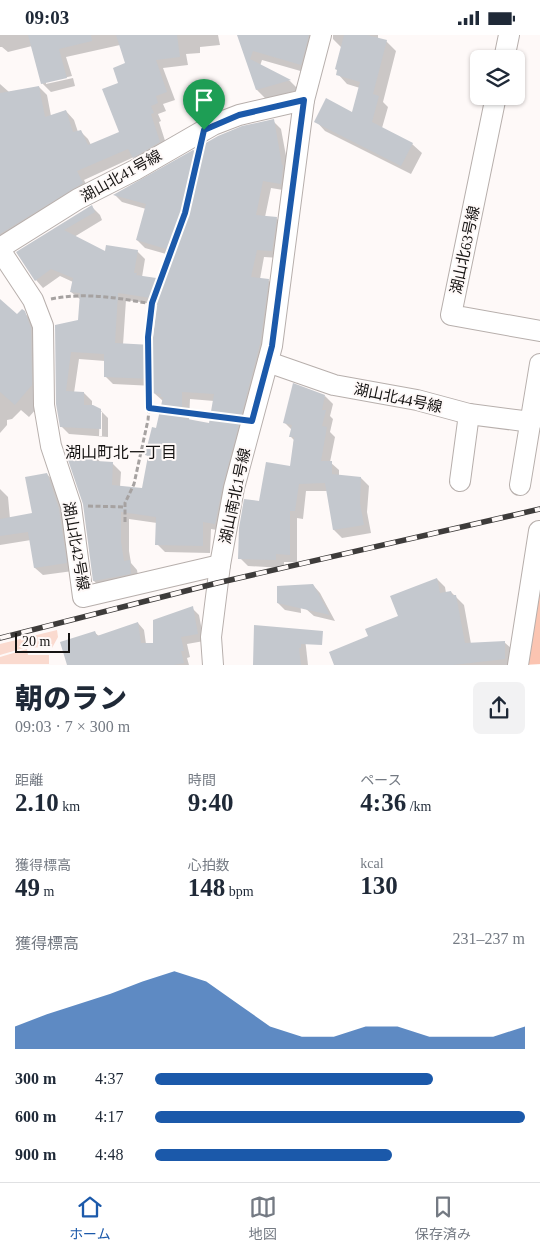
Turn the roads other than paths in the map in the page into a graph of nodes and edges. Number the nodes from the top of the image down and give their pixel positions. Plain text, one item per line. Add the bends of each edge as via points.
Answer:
1 (321, 35) edge
2 (509, 35) edge
3 (506, 50) edge
4 (304, 100) junction
5 (494, 105) edge
6 (0, 249) edge
7 (540, 331) edge
8 (268, 362) junction
9 (540, 364) edge
10 (469, 414) junction
11 (531, 422) junction
12 (460, 481) dead end
13 (520, 485) dead end
14 (539, 531) edge
15 (220, 565) junction
16 (213, 665) edge
17 (518, 665) edge

1 - 4 street, 湖山南北1号線
2 - 3 street
4 - 6 street, 湖山北41号線 via 239,115 204,130 78,199
4 - 8 street, 湖山南北1号線
5 - 7 street, 湖山北63号線 via 451,315
6 - 15 street, 湖山北42号線 via 35,306 43,326 44,405 51,446 70,506 83,597
8 - 10 street, 湖山北44号線 via 334,385 417,400
8 - 15 street, 湖山南北1号線 via 234,488
9 - 11 street
10 - 11 street, 湖山北44号線
10 - 12 street
11 - 13 street
14 - 17 street
15 - 16 street, 湖山南北1号線 via 211,637

